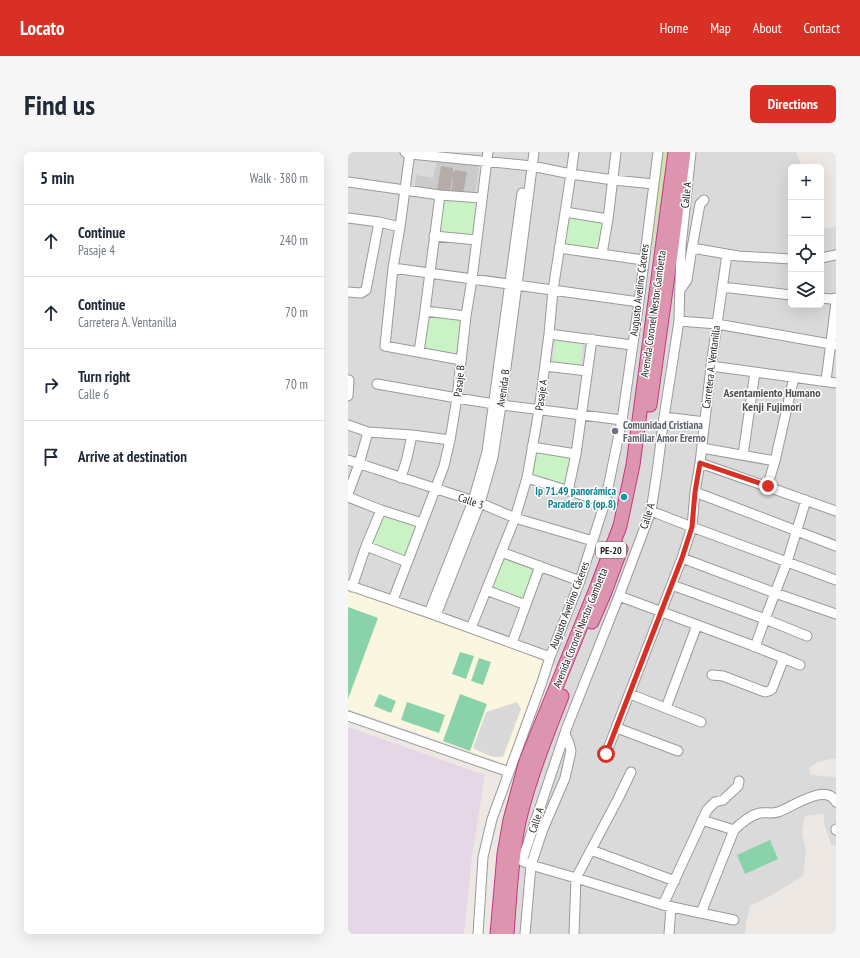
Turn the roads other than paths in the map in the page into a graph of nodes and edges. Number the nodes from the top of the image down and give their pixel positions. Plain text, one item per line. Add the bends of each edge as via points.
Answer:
1 (528, 152) edge
2 (534, 152) edge
3 (574, 152) edge
4 (616, 152) edge
5 (658, 152) edge
6 (675, 152) edge
7 (684, 152) edge
8 (691, 152) edge
9 (408, 153) edge
10 (487, 157) edge
11 (529, 166) junction
12 (571, 174) junction
13 (613, 180) junction
14 (348, 182) edge
15 (654, 184) junction
16 (405, 190) junction
17 (440, 195) junction
18 (482, 198) junction
19 (704, 200) dead end
20 (565, 212) junction
21 (348, 218) edge
22 (608, 219) junction
23 (379, 222) junction
24 (400, 227) junction
25 (434, 236) junction
26 (477, 240) junction
27 (559, 248) junction
28 (692, 248) junction
29 (602, 254) junction
30 (727, 254) junction
31 (836, 255) edge
32 (824, 257) edge
33 (788, 259) edge
34 (643, 260) junction
35 (393, 268) junction
36 (429, 273) junction
37 (472, 279) junction
38 (514, 285) junction
39 (722, 287) junction
40 (553, 290) junction
41 (680, 290) junction
42 (348, 292) edge
43 (788, 295) edge
44 (824, 298) edge
45 (836, 298) edge
46 (638, 302) junction
47 (836, 302) edge
48 (425, 311) junction
49 (466, 316) junction
50 (679, 321) junction
51 (717, 324) junction
52 (549, 334) junction
53 (592, 339) junction
54 (632, 345) junction
55 (833, 345) edge
56 (419, 352) junction
57 (461, 360) junction
58 (545, 366) junction
59 (711, 366) junction
60 (587, 371) junction
61 (755, 372) junction
62 (794, 377) junction
63 (349, 380) dead end
64 (826, 381) junction
65 (836, 383) edge
66 (377, 384) dead end
67 (348, 396) edge
68 (457, 398) junction
69 (497, 404) junction
70 (539, 410) junction
71 (581, 414) junction
72 (664, 417) junction
73 (622, 420) junction
74 (704, 422) junction
75 (348, 425) edge
76 (368, 432) junction
77 (412, 435) junction
78 (450, 440) junction
79 (532, 447) junction
80 (702, 448) junction
81 (576, 454) junction
82 (743, 455) junction
83 (348, 460) edge
84 (775, 461) junction
85 (700, 463) junction
86 (360, 464) junction
87 (401, 478) junction
88 (527, 478) junction
89 (768, 486) junction
90 (436, 489) junction
91 (568, 491) junction
92 (695, 492) junction
93 (348, 496) edge
94 (806, 500) junction
95 (476, 502) junction
96 (605, 502) junction
97 (381, 510) junction
98 (650, 511) junction
99 (836, 511) edge
100 (516, 518) junction
101 (422, 523) junction
102 (692, 527) junction
103 (796, 530) junction
104 (593, 541) junction
105 (366, 546) junction
106 (836, 546) edge
107 (501, 552) junction
108 (682, 558) junction
109 (407, 562) junction
110 (787, 562) junction
111 (540, 566) junction
112 (836, 580) edge
113 (580, 581) junction
114 (672, 585) junction
115 (350, 586) edge
116 (486, 590) junction
117 (775, 592) junction
118 (619, 596) junction
119 (393, 600) junction
120 (526, 605) junction
121 (661, 612) junction
122 (432, 614) junction
123 (836, 614) edge
124 (765, 619) junction
125 (696, 625) junction
126 (471, 628) junction
127 (807, 636) dead end
128 (512, 643) junction
129 (756, 647) junction
130 (550, 657) junction
131 (784, 658) junction
132 (800, 665) dead end
133 (712, 675) dead end
134 (630, 694) junction
135 (666, 708) junction
136 (348, 716) edge
137 (701, 722) dead end
138 (616, 728) junction
139 (565, 734) junction
140 (678, 751) dead end
141 (606, 754) dead end
142 (509, 772) junction
143 (631, 772) dead end
144 (739, 781) dead end
145 (836, 802) edge
146 (702, 820) junction
147 (734, 830) junction
148 (591, 850) junction
149 (526, 863) junction
150 (576, 878) junction
151 (675, 881) junction
152 (667, 906) junction
153 (700, 913) junction
154 (509, 915) junction
155 (734, 920) dead end
156 (498, 933) edge
157 (478, 934) edge
158 (525, 934) edge
159 (574, 934) edge
160 (669, 934) edge

1 - 11 street, Avenida B
2 - 11 street, Avenida B
3 - 12 street, Pasaje A
4 - 13 street
5 - 15 street, Augusto Avelino Cáceres
6 - 156 highway, Avenida Coronel Nestor Gambetta / PE-20 via 633,466 620,526 526,761 504,854
7 - 154 highway, Avenida Coronel Nestor Gambetta / PE-20 via 642,466 629,527 605,592 574,662 531,780 514,854
8 - 41 street, Calle A via 681,247
9 - 10 street
9 - 16 street
10 - 11 street
10 - 18 street, Pasaje B
11 - 12 street
11 - 38 street, Avenida B
12 - 13 street
12 - 20 street, Pasaje A
13 - 15 street
13 - 22 street
14 - 16 street
15 - 34 street, Augusto Avelino Cáceres
16 - 17 street
16 - 24 street
17 - 18 street
17 - 25 street
18 - 26 street, Pasaje B
19 - 28 street via 700,204
20 - 22 street
20 - 27 street, Pasaje A
21 - 23 street
22 - 29 street
23 - 24 street
23 - 42 street via 366,290 361,293
24 - 35 street
25 - 26 street
25 - 36 street
26 - 37 street, Pasaje B
27 - 29 street
27 - 40 street, Pasaje A
28 - 30 street
28 - 41 street via 687,280
29 - 34 street
30 - 33 street
30 - 39 street, Carretera A. Ventanilla
31 - 32 street
34 - 46 street, Augusto Avelino Cáceres
35 - 36 street
35 - 56 street via 385,346
36 - 37 street
36 - 48 street
37 - 38 street
37 - 49 street, Pasaje B
38 - 40 street
38 - 69 street, Avenida B
39 - 43 street
39 - 51 street, Carretera A. Ventanilla
40 - 46 street
40 - 52 street, Pasaje A
41 - 50 street, Calle A
44 - 45 street
46 - 54 street, Augusto Avelino Cáceres
47 - 55 street
48 - 49 street
48 - 56 street
49 - 57 street, Pasaje B
50 - 51 street
50 - 72 street, Calle A
51 - 55 street
51 - 59 street, Carretera A. Ventanilla
52 - 53 street
52 - 58 street, Pasaje A
53 - 54 street
53 - 60 street
54 - 73 street, Augusto Avelino Cáceres
55 - 64 street
56 - 57 street
57 - 68 street, Pasaje B
58 - 60 street
58 - 70 street, Pasaje A
59 - 61 street
59 - 74 street, Carretera A. Ventanilla
60 - 71 street
61 - 62 street
61 - 82 street
62 - 64 street
62 - 84 street
63 - 67 street
64 - 65 street
66 - 68 street
68 - 69 street
68 - 78 street, Pasaje B
69 - 70 street
69 - 95 street, Avenida B via 493,457
70 - 71 street
70 - 79 street, Pasaje A
71 - 73 street
71 - 81 street
72 - 74 street
72 - 98 street, Calle A
73 - 96 street, Augusto Avelino Cáceres
74 - 80 street, Carretera A. Ventanilla
75 - 76 street
76 - 77 street
76 - 86 street
77 - 78 street
77 - 87 street
78 - 90 street, Pasaje B
79 - 81 street
79 - 88 street, Pasaje A
80 - 82 street
80 - 85 street, Carretera A. Ventanilla
81 - 91 street
82 - 84 street
83 - 86 street, Calle 3
84 - 89 street
85 - 89 street
85 - 92 street, Carretera A. Ventanilla
86 - 87 street, Calle 3
86 - 93 street
87 - 90 street, Calle 3
88 - 91 street
88 - 100 street, Pasaje A
89 - 94 street
90 - 95 street, Calle 3
90 - 101 street, Pasaje B
91 - 96 street
92 - 102 street, Carretera A. Ventanilla
92 - 103 street
93 - 97 street
94 - 99 street
94 - 103 street
95 - 100 street, Calle 3
95 - 122 street, Avenida B
96 - 104 street, Augusto Avelino Cáceres
97 - 101 street
97 - 105 street
98 - 102 street
98 - 118 street, Calle A
100 - 104 street, Calle 3
100 - 107 street, Pasaje A
101 - 109 street, Pasaje B
102 - 108 street, Carretera A. Ventanilla
102 - 110 street
103 - 106 street
103 - 110 street
104 - 113 street, Augusto Avelino Cáceres
105 - 109 street
105 - 115 street
107 - 111 street
107 - 116 street, Pasaje A
108 - 114 street, Carretera A. Ventanilla
108 - 117 street
109 - 119 street, Pasaje B
110 - 112 street
110 - 117 street
111 - 113 street
111 - 120 street
113 - 130 street, Augusto Avelino Cáceres
114 - 121 street, Carretera A. Ventanilla
114 - 124 street
115 - 119 street
116 - 120 street
116 - 126 street, Pasaje A
117 - 123 street
117 - 124 street
118 - 121 street
118 - 139 street, Calle A
119 - 122 street
120 - 128 street
121 - 125 street
121 - 134 street, Carretera A. Ventanilla
122 - 126 street
124 - 127 street
124 - 129 street
125 - 129 street
125 - 135 street
126 - 128 street
128 - 130 street
129 - 131 street
130 - 142 street, Augusto Avelino Cáceres
131 - 132 street
131 - 133 street via 772,689 765,692 723,676
134 - 135 street
134 - 138 street, Carretera A. Ventanilla
135 - 137 street
136 - 142 street
138 - 140 street
138 - 141 street, Carretera A. Ventanilla
139 - 149 street, Calle A
139 - 149 street via 571,751 565,778
142 - 157 street, Augusto Avelino Cáceres via 482,857
143 - 148 street
144 - 146 street via 738,786 707,810
145 - 147 street via 830,795 816,795 777,812 751,816
146 - 147 street
146 - 151 street
147 - 153 street
148 - 150 street
148 - 151 street
149 - 150 street
149 - 154 highway via 520,870
149 - 158 street
150 - 152 street
150 - 159 street
151 - 152 street
152 - 153 street
152 - 160 street
153 - 155 street
154 - 156 highway, Avenida Coronel Nestor Gambetta / PE-20

